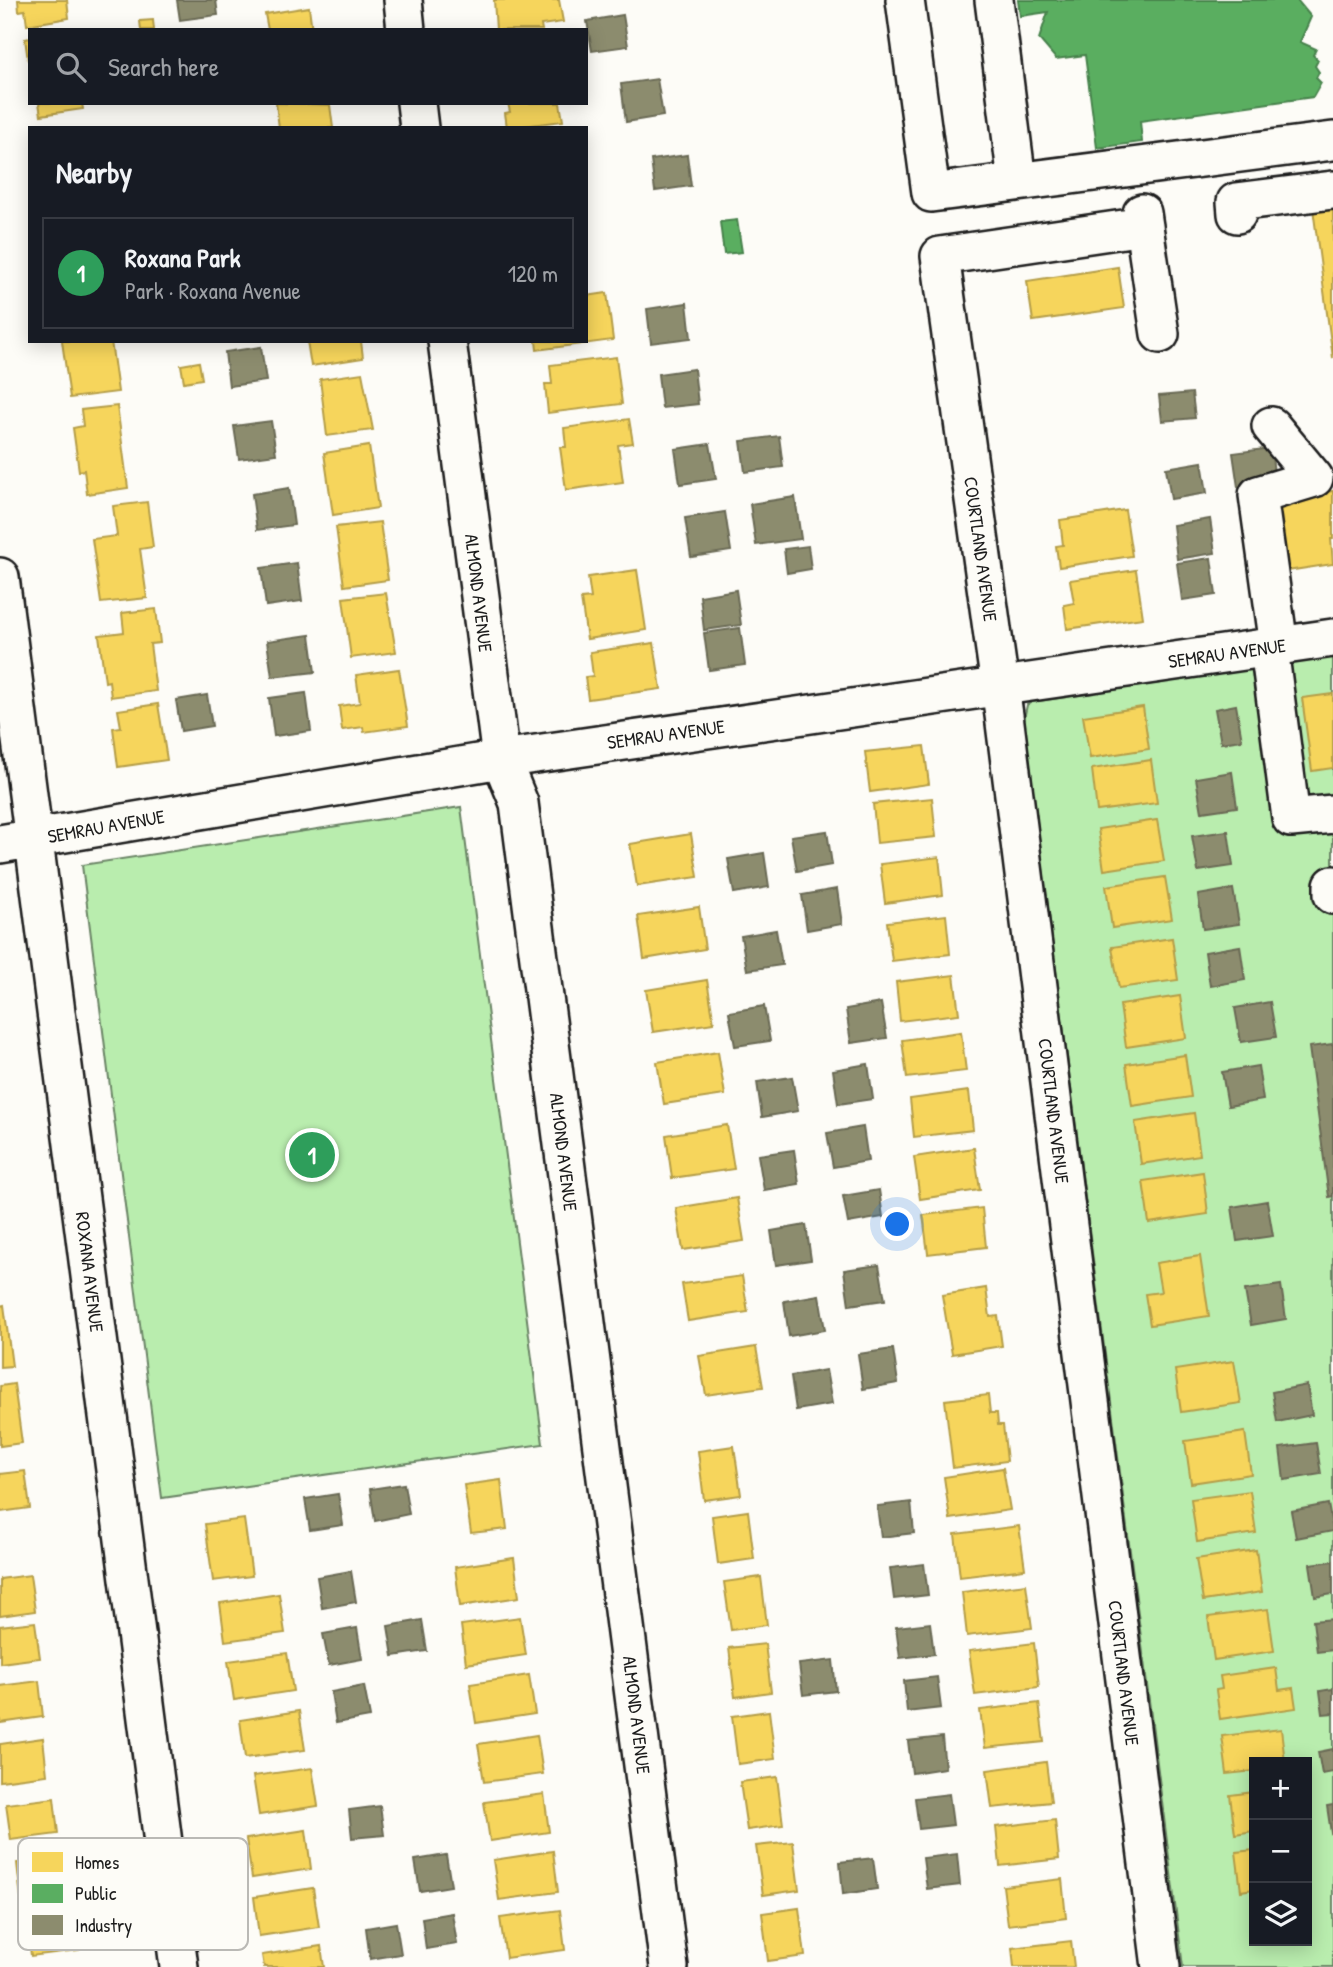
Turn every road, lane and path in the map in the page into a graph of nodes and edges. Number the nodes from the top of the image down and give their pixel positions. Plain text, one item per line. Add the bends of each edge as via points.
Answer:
1 (403, 0) edge
2 (905, 0) edge
3 (994, 0) edge
4 (407, 28) edge
5 (416, 105) edge
6 (419, 126) edge
7 (1333, 141) edge
8 (1017, 181) junction
9 (1333, 190) edge
10 (1237, 214) dead end
11 (1160, 334) dead end
12 (447, 343) edge
13 (1270, 426) dead end
14 (1324, 477) edge
15 (0, 577) edge
16 (1333, 638) edge
17 (1274, 647) junction
18 (1000, 685) junction
19 (501, 759) junction
20 (1333, 814) edge
21 (17, 841) edge
22 (1333, 885) edge
23 (1333, 895) edge
24 (160, 1838) edge
25 (669, 1967) edge
26 (1161, 1967) edge

1 - 4 street
2 - 8 street via 931,192
3 - 8 street
5 - 6 street
7 - 8 street
9 - 10 street via 1236,202
11 - 18 street, COURTLAND AVENUE via 1143,219 940,256
12 - 19 street, ALMOND AVENUE
13 - 14 street
14 - 17 street via 1258,495
15 - 21 street, ROXANA AVENUE
16 - 17 street, SEMRAU AVENUE
17 - 18 street, SEMRAU AVENUE
17 - 20 street via 1291,818
18 - 19 street, SEMRAU AVENUE
18 - 26 street, COURTLAND AVENUE
19 - 21 street, SEMRAU AVENUE
19 - 25 street, ALMOND AVENUE via 519,803
21 - 24 street, ROXANA AVENUE
22 - 23 street

